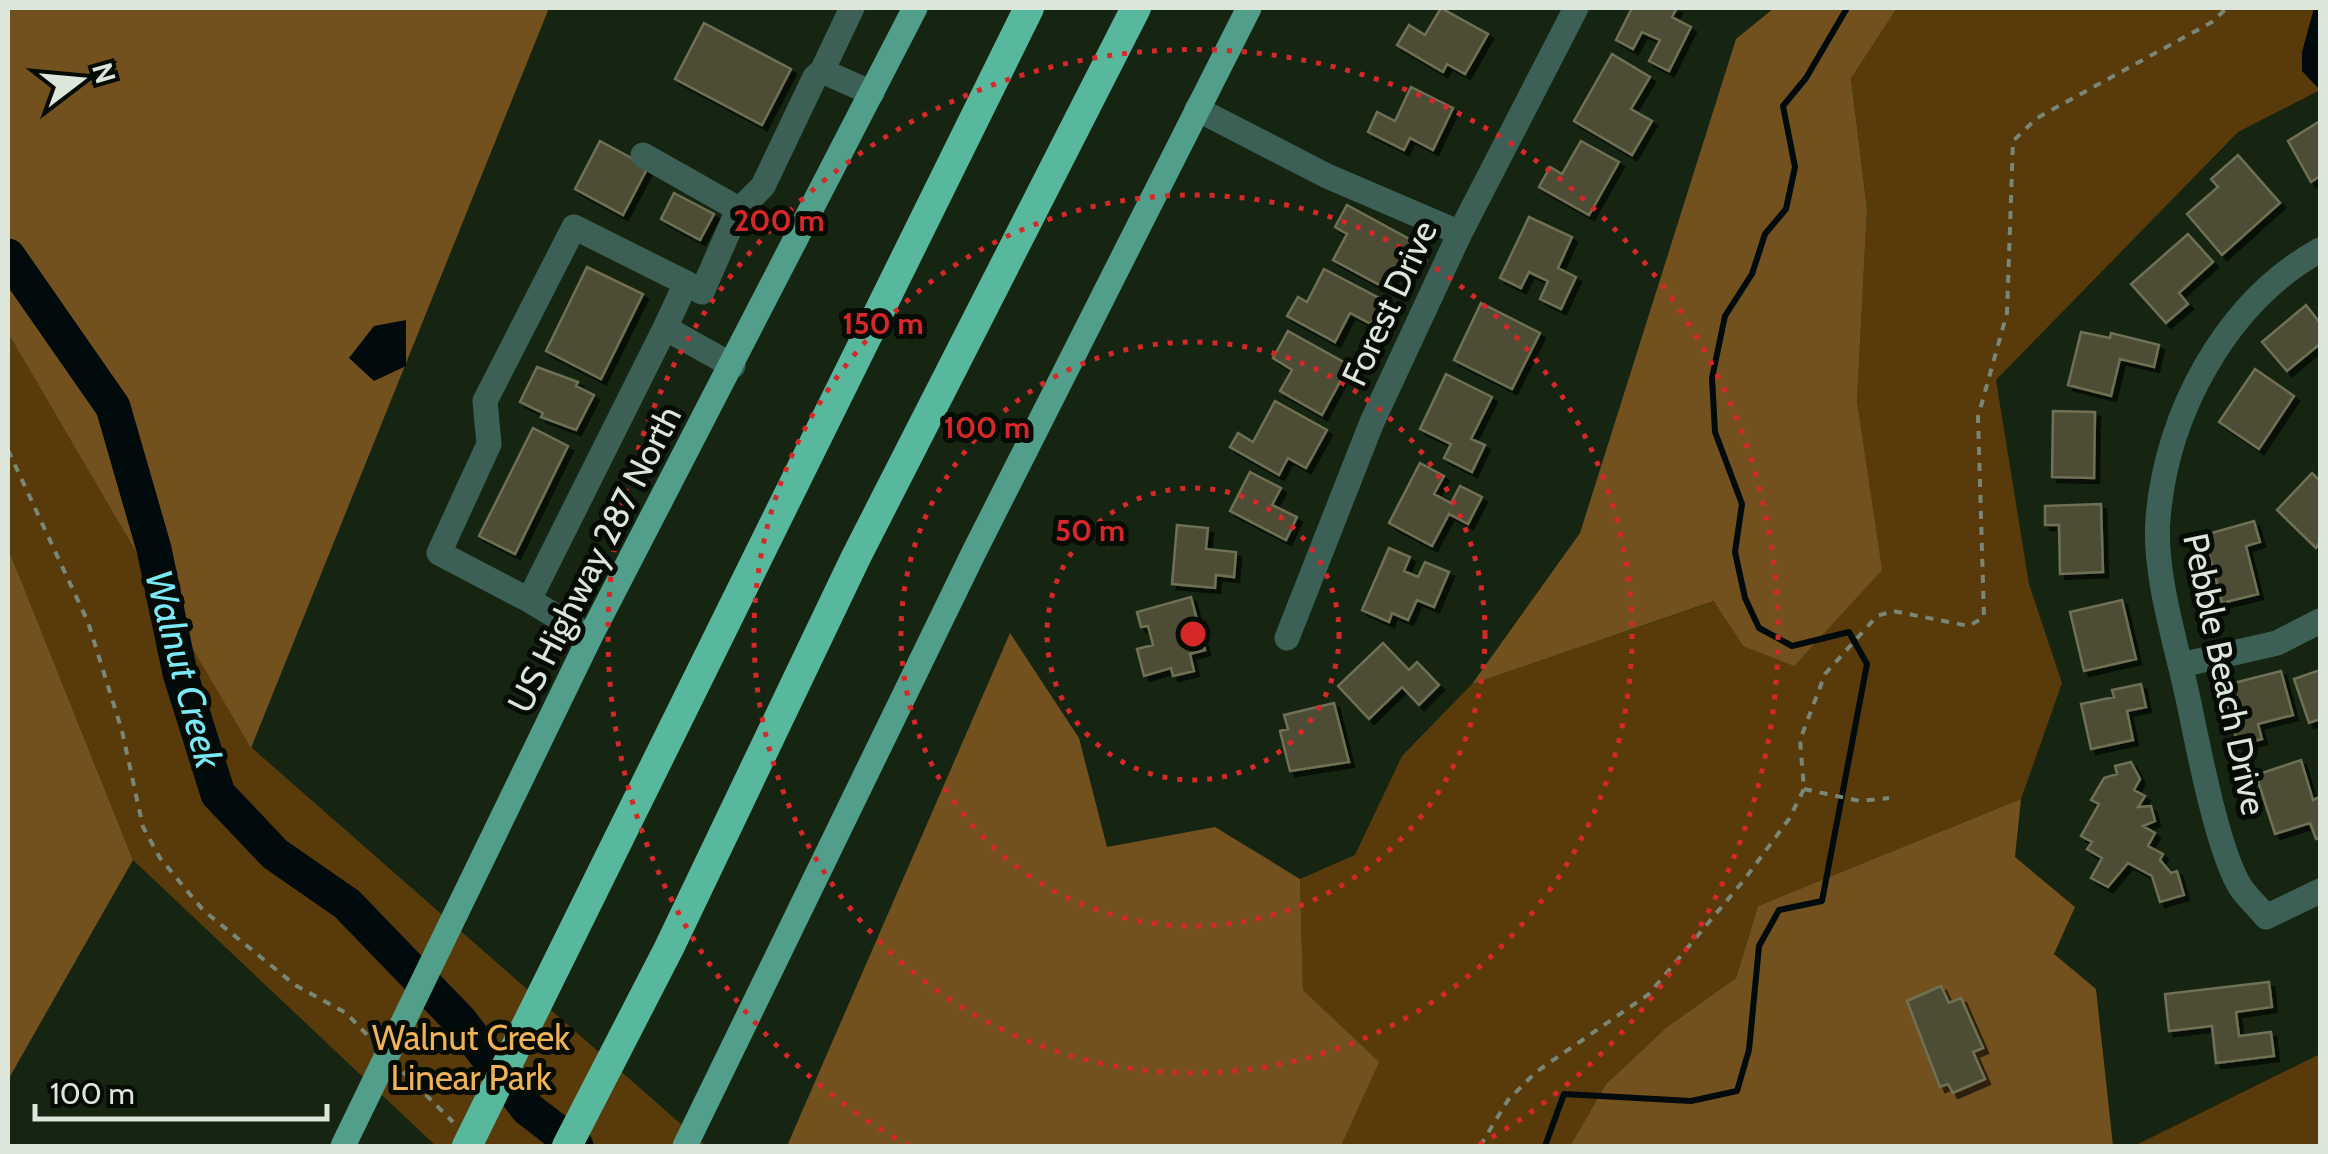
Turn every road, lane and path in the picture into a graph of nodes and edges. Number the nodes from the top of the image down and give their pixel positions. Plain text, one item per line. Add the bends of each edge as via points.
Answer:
1 (852, 8) edge
2 (916, 8) edge
3 (1030, 8) edge
4 (1136, 8) edge
5 (1249, 8) edge
6 (1576, 8) edge
7 (2227, 8) edge
8 (822, 71) junction
9 (872, 94) junction
10 (1196, 109) junction
11 (643, 156) dead end
12 (737, 212) junction
13 (1460, 233) junction
14 (2320, 250) edge
15 (686, 283) junction
16 (665, 328) junction
17 (733, 366) junction
18 (8, 450) edge
19 (529, 600) junction
20 (2320, 621) edge
21 (590, 637) junction
22 (1288, 638) dead end
23 (2182, 665) junction
24 (1804, 789) junction
25 (1889, 798) dead end
26 (2320, 892) edge
27 (380, 1048) dead end
28 (393, 1061) dead end
29 (460, 1134) edge
30 (342, 1146) edge
31 (567, 1146) edge
32 (685, 1146) edge
33 (1480, 1146) edge

1 - 8 street
2 - 9 main road, US Highway 287 North
3 - 29 highway via 594,894
4 - 31 highway
5 - 10 main road
6 - 13 street, Forest Drive
7 - 24 path via 2017,133 2007,313 1978,417 1984,617 1969,626 1893,611 1877,616 1825,674 1804,721
8 - 9 street
8 - 12 street via 763,186
9 - 17 main road, US Highway 287 North
10 - 13 street
10 - 32 main road
11 - 12 street
12 - 15 street via 702,292
13 - 22 street, Forest Drive via 1372,422
14 - 23 street, Pebble Beach Drive via 2240,320 2188,400 2170,450 2157,522
15 - 16 street
15 - 19 street via 574,227 484,400 489,444 439,553
16 - 17 street
16 - 19 street
17 - 21 main road, US Highway 287 North
18 - 27 path via 88,622 143,828 160,858 203,910 296,986 346,1013
19 - 21 street
20 - 23 street via 2278,643
21 - 30 main road, US Highway 287 North
23 - 26 street, Pebble Beach Drive via 2205,778 2240,886 2266,917
24 - 25 path via 1860,801
24 - 33 path via 1744,880 1648,994 1536,1072 1508,1100
28 - 29 path

